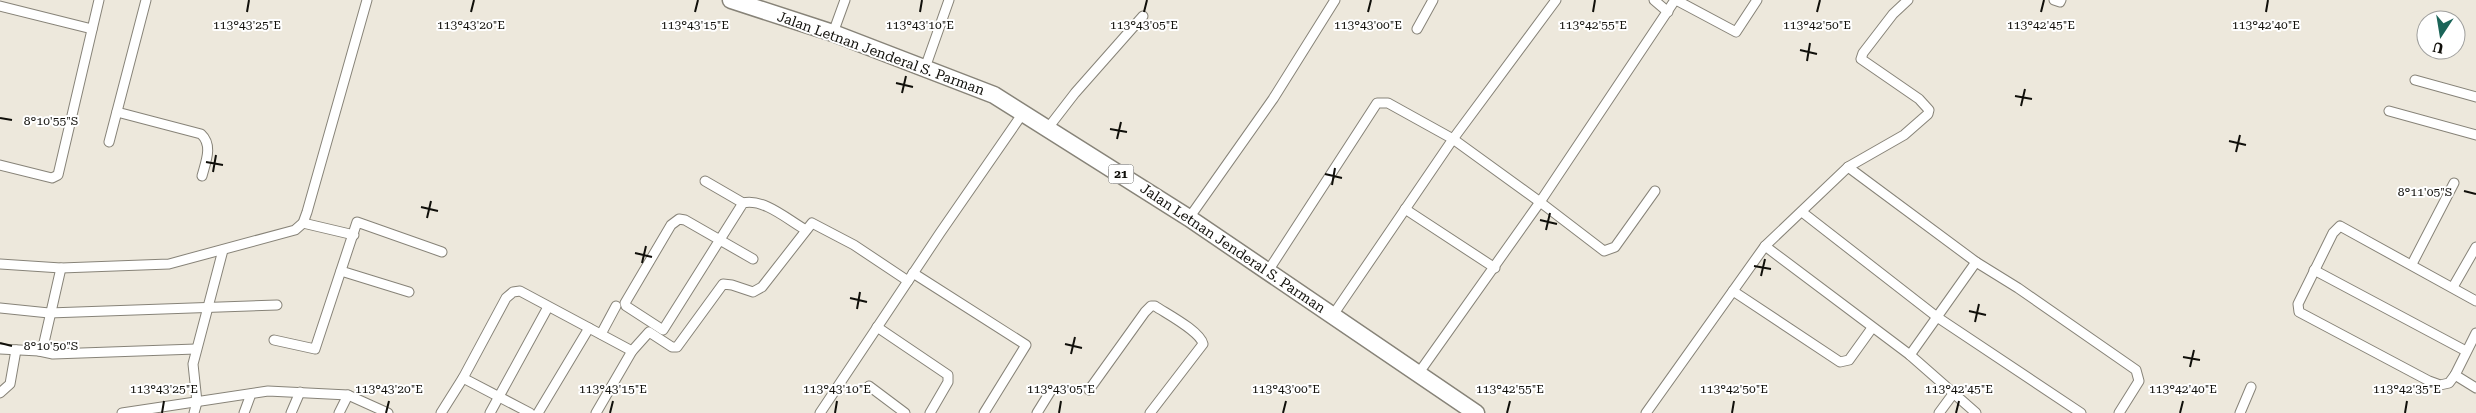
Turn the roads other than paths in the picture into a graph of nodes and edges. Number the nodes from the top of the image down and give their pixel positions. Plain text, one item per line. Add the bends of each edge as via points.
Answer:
1 (99, 0) edge
2 (146, 0) edge
3 (367, 0) edge
4 (844, 0) edge
5 (949, 0) edge
6 (1335, 0) edge
7 (1433, 0) edge
8 (1556, 0) edge
9 (1654, 0) edge
10 (1675, 0) edge
11 (1756, 0) edge
12 (1908, 0) edge
13 (2054, 0) edge
14 (2061, 0) edge
15 (742, 2) edge
16 (0, 6) edge
17 (1668, 12) junction
18 (1143, 16) dead end
19 (92, 29) junction
20 (1417, 29) dead end
21 (833, 33) junction
22 (925, 68) junction
23 (2415, 80) dead end
24 (2476, 97) edge
25 (2389, 111) dead end
26 (117, 112) junction
27 (1023, 112) junction
28 (1048, 128) junction
29 (2476, 135) edge
30 (1452, 139) junction
31 (109, 142) dead end
32 (0, 165) edge
33 (1848, 167) junction
34 (202, 176) dead end
35 (705, 181) dead end
36 (2454, 183) dead end
37 (1655, 191) dead end
38 (1540, 202) junction
39 (743, 204) junction
40 (1405, 209) junction
41 (1802, 212) junction
42 (1189, 218) junction
43 (303, 223) junction
44 (806, 230) junction
45 (354, 235) junction
46 (720, 241) junction
47 (1765, 246) junction
48 (2476, 247) edge
49 (224, 250) junction
50 (442, 252) dead end
51 (753, 259) dead end
52 (1976, 262) junction
53 (0, 264) edge
54 (2412, 264) junction
55 (61, 268) junction
56 (1494, 268) junction
57 (2314, 270) junction
58 (341, 271) junction
59 (1268, 271) junction
60 (913, 273) junction
61 (908, 281) junction
62 (2453, 287) junction
63 (1733, 291) junction
64 (409, 292) dead end
65 (2476, 301) edge
66 (276, 305) dead end
67 (210, 306) junction
68 (616, 306) dead end
69 (548, 307) junction
70 (0, 308) edge
71 (50, 313) junction
72 (1334, 315) junction
73 (1937, 316) junction
74 (877, 327) junction
75 (589, 328) junction
76 (1872, 328) junction
77 (2476, 333) edge
78 (600, 334) junction
79 (274, 340) dead end
80 (0, 349) edge
81 (196, 349) junction
82 (16, 350) junction
83 (39, 351) junction
84 (632, 351) junction
85 (2466, 351) junction
86 (1910, 354) junction
87 (1418, 374) junction
88 (2455, 375) junction
89 (463, 378) junction
90 (869, 386) dead end
91 (2252, 387) dead end
92 (2476, 388) edge
93 (1089, 390) dead end
94 (300, 392) junction
95 (1050, 392) dead end
96 (0, 393) edge
97 (251, 394) junction
98 (1953, 394) junction
99 (348, 395) junction
100 (500, 395) junction
101 (197, 402) junction
102 (122, 413) edge
103 (194, 413) edge
104 (244, 413) edge
105 (291, 413) edge
106 (339, 413) edge
107 (388, 413) edge
108 (441, 413) edge
109 (490, 413) edge
110 (530, 413) edge
111 (538, 413) edge
112 (596, 413) edge
113 (820, 413) edge
114 (905, 413) edge
115 (930, 413) edge
116 (984, 413) edge
117 (1037, 413) edge
118 (1150, 413) edge
119 (1476, 413) edge
120 (1646, 413) edge
121 (1939, 413) edge
122 (1976, 413) edge
123 (2081, 413) edge
124 (2119, 413) edge
125 (2240, 413) edge

1 - 19 street
2 - 26 street
3 - 43 street
4 - 21 street
5 - 22 street
6 - 42 street via 1272,99
7 - 20 street
8 - 30 street
9 - 17 street
10 - 11 street via 1736,32
10 - 17 street
12 - 33 street via 1893,14 1861,59 1920,99 1929,110 1928,114 1904,135
13 - 14 street
15 - 21 highway, Jalan Letnan Jenderal S. Parman / 21
16 - 19 street
17 - 38 street
18 - 28 street
19 - 32 street via 58,175 52,178
21 - 22 highway, Jalan Letnan Jenderal S. Parman / 21
22 - 27 highway, Jalan Letnan Jenderal S. Parman / 21 via 985,90
23 - 24 street
25 - 29 street
26 - 31 street
26 - 34 street via 202,134 209,146
27 - 28 highway, Jalan Letnan Jenderal S. Parman / 21
27 - 60 street
28 - 42 highway, Jalan Letnan Jenderal S. Parman / 21
30 - 38 street
30 - 40 street
30 - 59 street via 1388,103 1377,103
33 - 41 street
33 - 52 street
35 - 39 street
36 - 54 street
37 - 38 street via 1615,247 1608,251 1595,245
38 - 56 street
39 - 44 street via 763,205
39 - 46 street
40 - 56 street
40 - 72 street
41 - 47 street
41 - 73 street
42 - 59 highway, Jalan Letnan Jenderal S. Parman / 21
43 - 45 street
43 - 49 street via 295,230
44 - 61 street via 812,222 819,224
44 - 84 street via 762,287 754,292 723,284 679,345 672,347 649,332
45 - 50 street via 357,222
45 - 58 street
46 - 46 street via 679,219 671,225 626,300 626,306 663,330
46 - 51 street
47 - 63 street
47 - 76 street
48 - 62 street
49 - 55 street via 169,264
49 - 67 street
52 - 73 street
52 - 124 street via 2136,370 2138,381
53 - 55 street
54 - 57 street via 2340,226
54 - 62 street
55 - 71 street
56 - 87 street
57 - 85 street
57 - 88 street via 2298,304 2299,312 2429,381 2440,385 2449,383
58 - 64 street
58 - 79 street via 315,349
59 - 72 highway, Jalan Letnan Jenderal S. Parman / 21
60 - 61 street
60 - 116 street via 1026,345
61 - 74 street
62 - 65 street
63 - 76 street via 1840,362 1849,360
63 - 120 street
66 - 67 street
67 - 71 street
67 - 81 street
68 - 78 street
69 - 75 street
69 - 89 street via 520,292 513,292 506,298
69 - 100 street
70 - 71 street
71 - 83 street via 45,344
72 - 87 highway, Jalan Letnan Jenderal S. Parman / 21
73 - 86 street
73 - 123 street
74 - 113 street
74 - 115 street via 948,376 948,382
75 - 78 street
75 - 111 street
76 - 86 street
77 - 85 street
78 - 84 street
80 - 82 street
81 - 83 street via 54,354
81 - 101 street via 193,364
82 - 83 street
82 - 96 street via 11,382
84 - 112 street
85 - 88 street
86 - 98 street
87 - 119 highway, Jalan Letnan Jenderal S. Parman / 21
88 - 92 street
89 - 100 street
89 - 108 street
90 - 114 street
91 - 125 street
93 - 118 street via 1145,312 1155,306 1192,330 1203,344
94 - 97 street
94 - 99 street
94 - 105 street
95 - 117 street
97 - 101 street
97 - 104 street
98 - 121 street
98 - 122 street
99 - 106 street
99 - 107 street
100 - 109 street
100 - 110 street
101 - 102 street
101 - 103 street

